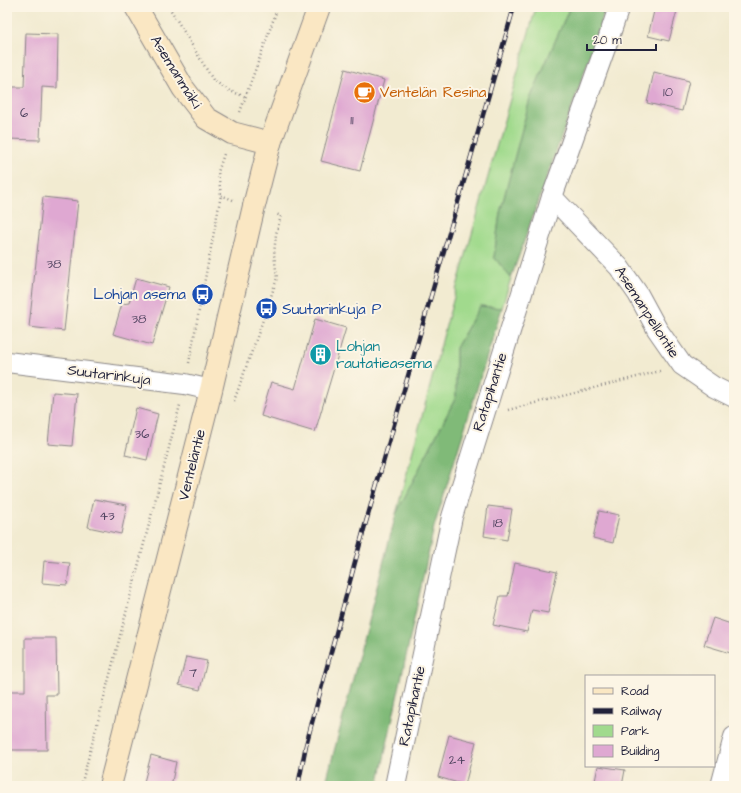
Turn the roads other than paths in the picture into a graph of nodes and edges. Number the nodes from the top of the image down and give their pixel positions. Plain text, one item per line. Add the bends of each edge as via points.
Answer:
1 (136, 7) edge
2 (319, 7) edge
3 (619, 7) edge
4 (270, 143) junction
5 (552, 197) junction
6 (7, 362) edge
7 (211, 390) junction
8 (734, 397) edge
9 (734, 737) edge
10 (110, 786) edge
11 (395, 786) edge
12 (721, 786) edge

1 - 4 street, Asemanmäki via 183,88 206,118 232,133
2 - 4 street, Venteläntie
3 - 5 street, Ratapihantie
4 - 7 street, Venteläntie
5 - 8 street, Asemanpellontie via 619,267 682,365 714,388
5 - 11 street, Ratapihantie via 452,517
6 - 7 street, Suutarinkuja via 185,384
7 - 10 street, Venteläntie
9 - 12 street

